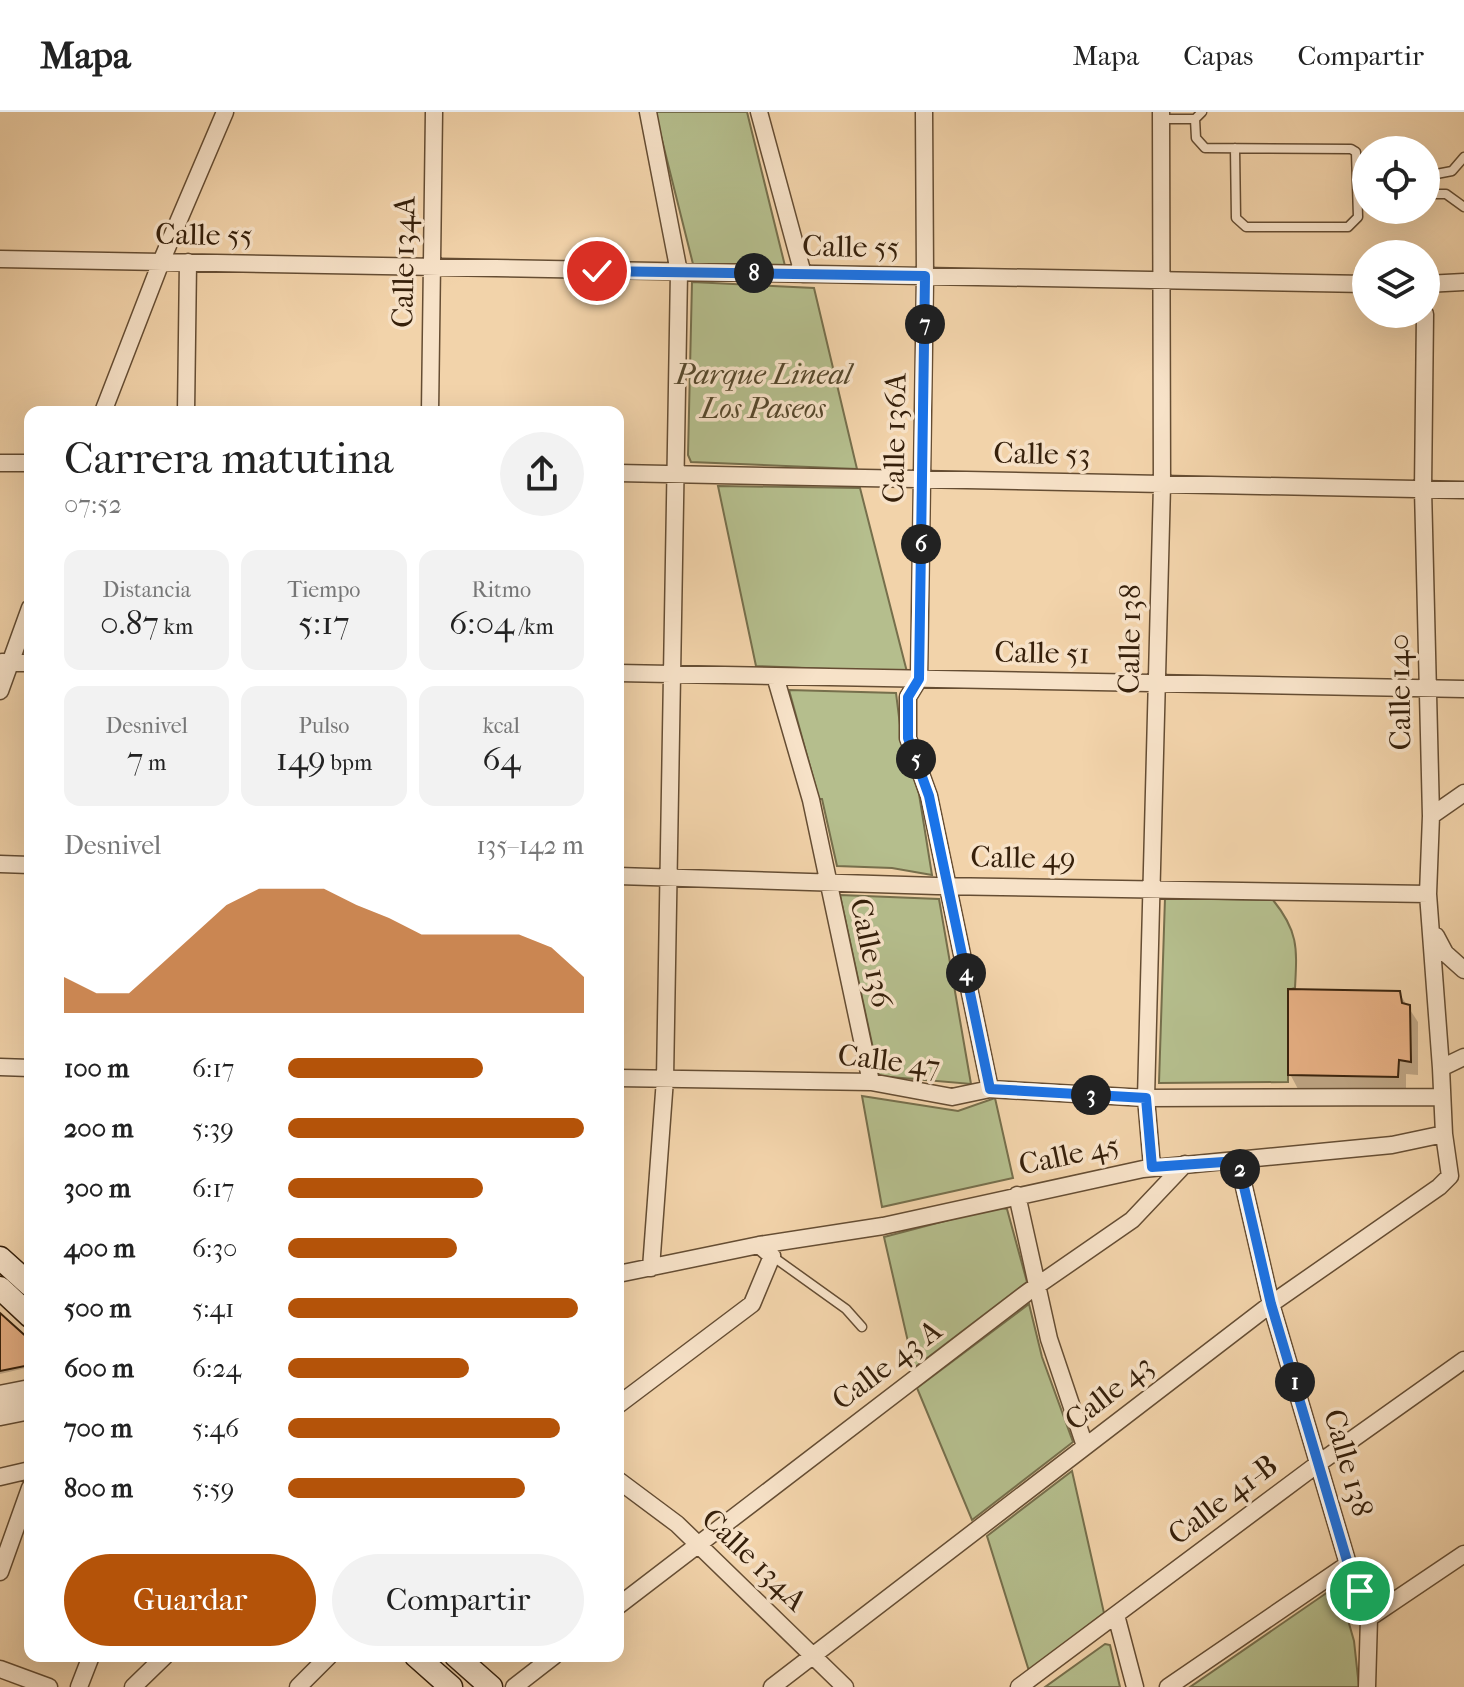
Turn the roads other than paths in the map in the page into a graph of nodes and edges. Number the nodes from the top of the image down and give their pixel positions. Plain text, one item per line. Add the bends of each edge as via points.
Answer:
1 (225, 112) edge
2 (434, 112) edge
3 (648, 112) edge
4 (759, 112) edge
5 (924, 112) edge
6 (1199, 115) edge
7 (1161, 116) edge
8 (1235, 148) junction
9 (1352, 150) edge
10 (1464, 157) edge
11 (1440, 173) edge
12 (1440, 194) edge
13 (1464, 207) edge
14 (1352, 223) edge
15 (0, 259) edge
16 (161, 262) junction
17 (188, 262) junction
18 (432, 268) junction
19 (679, 272) junction
20 (803, 274) junction
21 (925, 276) junction
22 (1163, 281) junction
23 (1464, 282) edge
24 (1440, 283) edge
25 (1352, 284) edge
26 (1425, 328) edge
27 (105, 406) edge
28 (186, 406) edge
29 (430, 406) edge
30 (0, 463) edge
31 (24, 463) edge
32 (624, 473) edge
33 (677, 474) junction
34 (922, 479) junction
35 (1162, 485) junction
36 (1423, 489) junction
37 (1464, 490) edge
38 (24, 621) edge
39 (5, 662) edge
40 (624, 673) edge
41 (670, 674) junction
42 (775, 676) junction
43 (919, 679) junction
44 (1157, 683) junction
45 (1428, 688) junction
46 (1464, 689) edge
47 (0, 691) edge
48 (1464, 793) edge
49 (1431, 816) junction
50 (0, 864) edge
51 (24, 865) edge
52 (624, 876) edge
53 (671, 876) junction
54 (826, 882) junction
55 (945, 885) junction
56 (1153, 888) junction
57 (1428, 894) junction
58 (1432, 927) junction
59 (1464, 970) edge
60 (1464, 1057) edge
61 (0, 1067) edge
62 (24, 1068) edge
63 (1441, 1068) junction
64 (624, 1078) edge
65 (665, 1079) junction
66 (871, 1082) junction
67 (990, 1089) junction
68 (1440, 1097) junction
69 (1146, 1098) junction
70 (1444, 1134) junction
71 (1238, 1161) junction
72 (1185, 1164) junction
73 (1152, 1167) junction
74 (1017, 1195) junction
75 (766, 1251) junction
76 (0, 1258) edge
77 (651, 1268) junction
78 (624, 1273) edge
79 (24, 1280) edge
80 (1037, 1285) junction
81 (0, 1288) edge
82 (1271, 1304) junction
83 (24, 1310) edge
84 (862, 1327) dead end
85 (1464, 1360) edge
86 (24, 1391) edge
87 (0, 1396) edge
88 (624, 1400) edge
89 (24, 1410) edge
90 (0, 1415) edge
91 (1085, 1446) junction
92 (1319, 1463) junction
93 (24, 1471) edge
94 (0, 1477) edge
95 (624, 1485) edge
96 (24, 1505) edge
97 (698, 1544) junction
98 (1464, 1554) edge
99 (1348, 1564) junction
100 (0, 1572) edge
101 (624, 1601) edge
102 (1116, 1615) junction
103 (1369, 1618) junction
104 (812, 1657) junction
105 (89, 1662) edge
106 (159, 1662) edge
107 (323, 1662) edge
108 (423, 1662) edge
109 (463, 1662) edge
110 (546, 1662) edge
111 (0, 1669) edge
112 (49, 1687) edge
113 (79, 1687) edge
114 (133, 1687) edge
115 (298, 1687) edge
116 (451, 1687) edge
117 (491, 1687) edge
118 (514, 1687) edge
119 (772, 1687) edge
120 (845, 1687) edge
121 (1019, 1687) edge
122 (1135, 1687) edge
123 (1168, 1687) edge
124 (1367, 1687) edge

1 - 16 street
2 - 18 street, Calle 134A
3 - 19 street
4 - 20 street
5 - 21 street, Calle 136A
6 - 7 lane
6 - 8 lane via 1196,138 1205,148
7 - 22 street, Calle 138
8 - 9 lane
8 - 14 lane via 1236,218 1246,227
10 - 11 lane via 1452,171
12 - 13 lane
15 - 16 street, Calle 55
16 - 17 street, Calle 55
16 - 27 street
17 - 18 street, Calle 55
17 - 28 street
18 - 19 street, Calle 55
18 - 29 street, Calle 134A
19 - 20 street, Calle 55
19 - 33 street
20 - 21 street, Calle 55
21 - 22 street, Calle 55
21 - 34 street, Calle 136A
22 - 25 street, Calle 55
22 - 35 street, Calle 138
23 - 24 street
26 - 36 street, Calle 140
30 - 31 street
32 - 33 street, Calle 53
33 - 34 street, Calle 53
33 - 41 street
34 - 35 street, Calle 53
34 - 43 street, Calle 136A
35 - 36 street, Calle 53
35 - 44 street, Calle 138
36 - 37 street, Calle 53
36 - 45 street, Calle 140
38 - 39 street
39 - 47 street
40 - 41 street, Calle 51
41 - 42 street, Calle 51
41 - 53 street
42 - 43 street, Calle 51
42 - 54 street, Calle 136 via 811,800
43 - 44 street, Calle 51
43 - 55 street, Calle 136A via 908,697 908,738 929,796
44 - 45 street, Calle 51
44 - 56 street, Calle 138
45 - 46 street, Calle 51
45 - 49 street, Calle 140
48 - 49 street
49 - 57 street, Calle 140
50 - 51 street
52 - 53 street, Calle 49
53 - 54 street, Calle 49
53 - 65 street
54 - 55 street, Calle 49
54 - 66 street, Calle 136
55 - 56 street, Calle 49
55 - 67 street, Calle 136A
56 - 57 street, Calle 49
56 - 69 street, Calle 138
57 - 58 street, Calle 140
58 - 59 street via 1445,953
58 - 63 street, Calle 140
60 - 63 street
61 - 62 street
63 - 68 street
64 - 65 street, Calle 47
65 - 66 street, Calle 47
65 - 77 street
66 - 67 street, Calle 47 via 952,1097
67 - 69 street, Calle 47
68 - 69 street, Calle 47
68 - 70 street
69 - 73 street, Calle 138
70 - 71 street, Calle 45 via 1392,1145
70 - 82 street, Calle 43 via 1450,1176 1439,1187
71 - 72 street, Calle 45
71 - 82 street, Calle 138
72 - 73 street, Calle 45
72 - 80 street, Calle 43 A via 1132,1220
73 - 74 street, Calle 45
74 - 75 street, Calle 45
74 - 80 street
75 - 77 street, Calle 45
75 - 84 lane via 846,1309
75 - 88 street via 752,1304
76 - 79 main road
77 - 78 street, Calle 45
80 - 91 street
80 - 97 street, Calle 43 A
81 - 83 main road
82 - 91 street, Calle 43
82 - 92 street, Calle 138
85 - 92 street, Calle 41-B
86 - 87 street
89 - 90 street
91 - 104 street, Calle 43
92 - 99 street, Calle 138
92 - 102 street, Calle 41-B
93 - 94 street
95 - 97 street, Calle 134A
96 - 100 street
97 - 101 street, Calle 43 A
97 - 104 street, Calle 134A
98 - 103 street
99 - 103 street, Calle 138
99 - 123 street
102 - 121 street, Calle 41-B
102 - 122 street
103 - 124 street, Calle 138
104 - 119 street, Calle 43
104 - 120 street, Calle 134A
105 - 113 street
106 - 114 street
107 - 115 street
108 - 116 main road
109 - 117 main road
110 - 118 street
111 - 112 street

